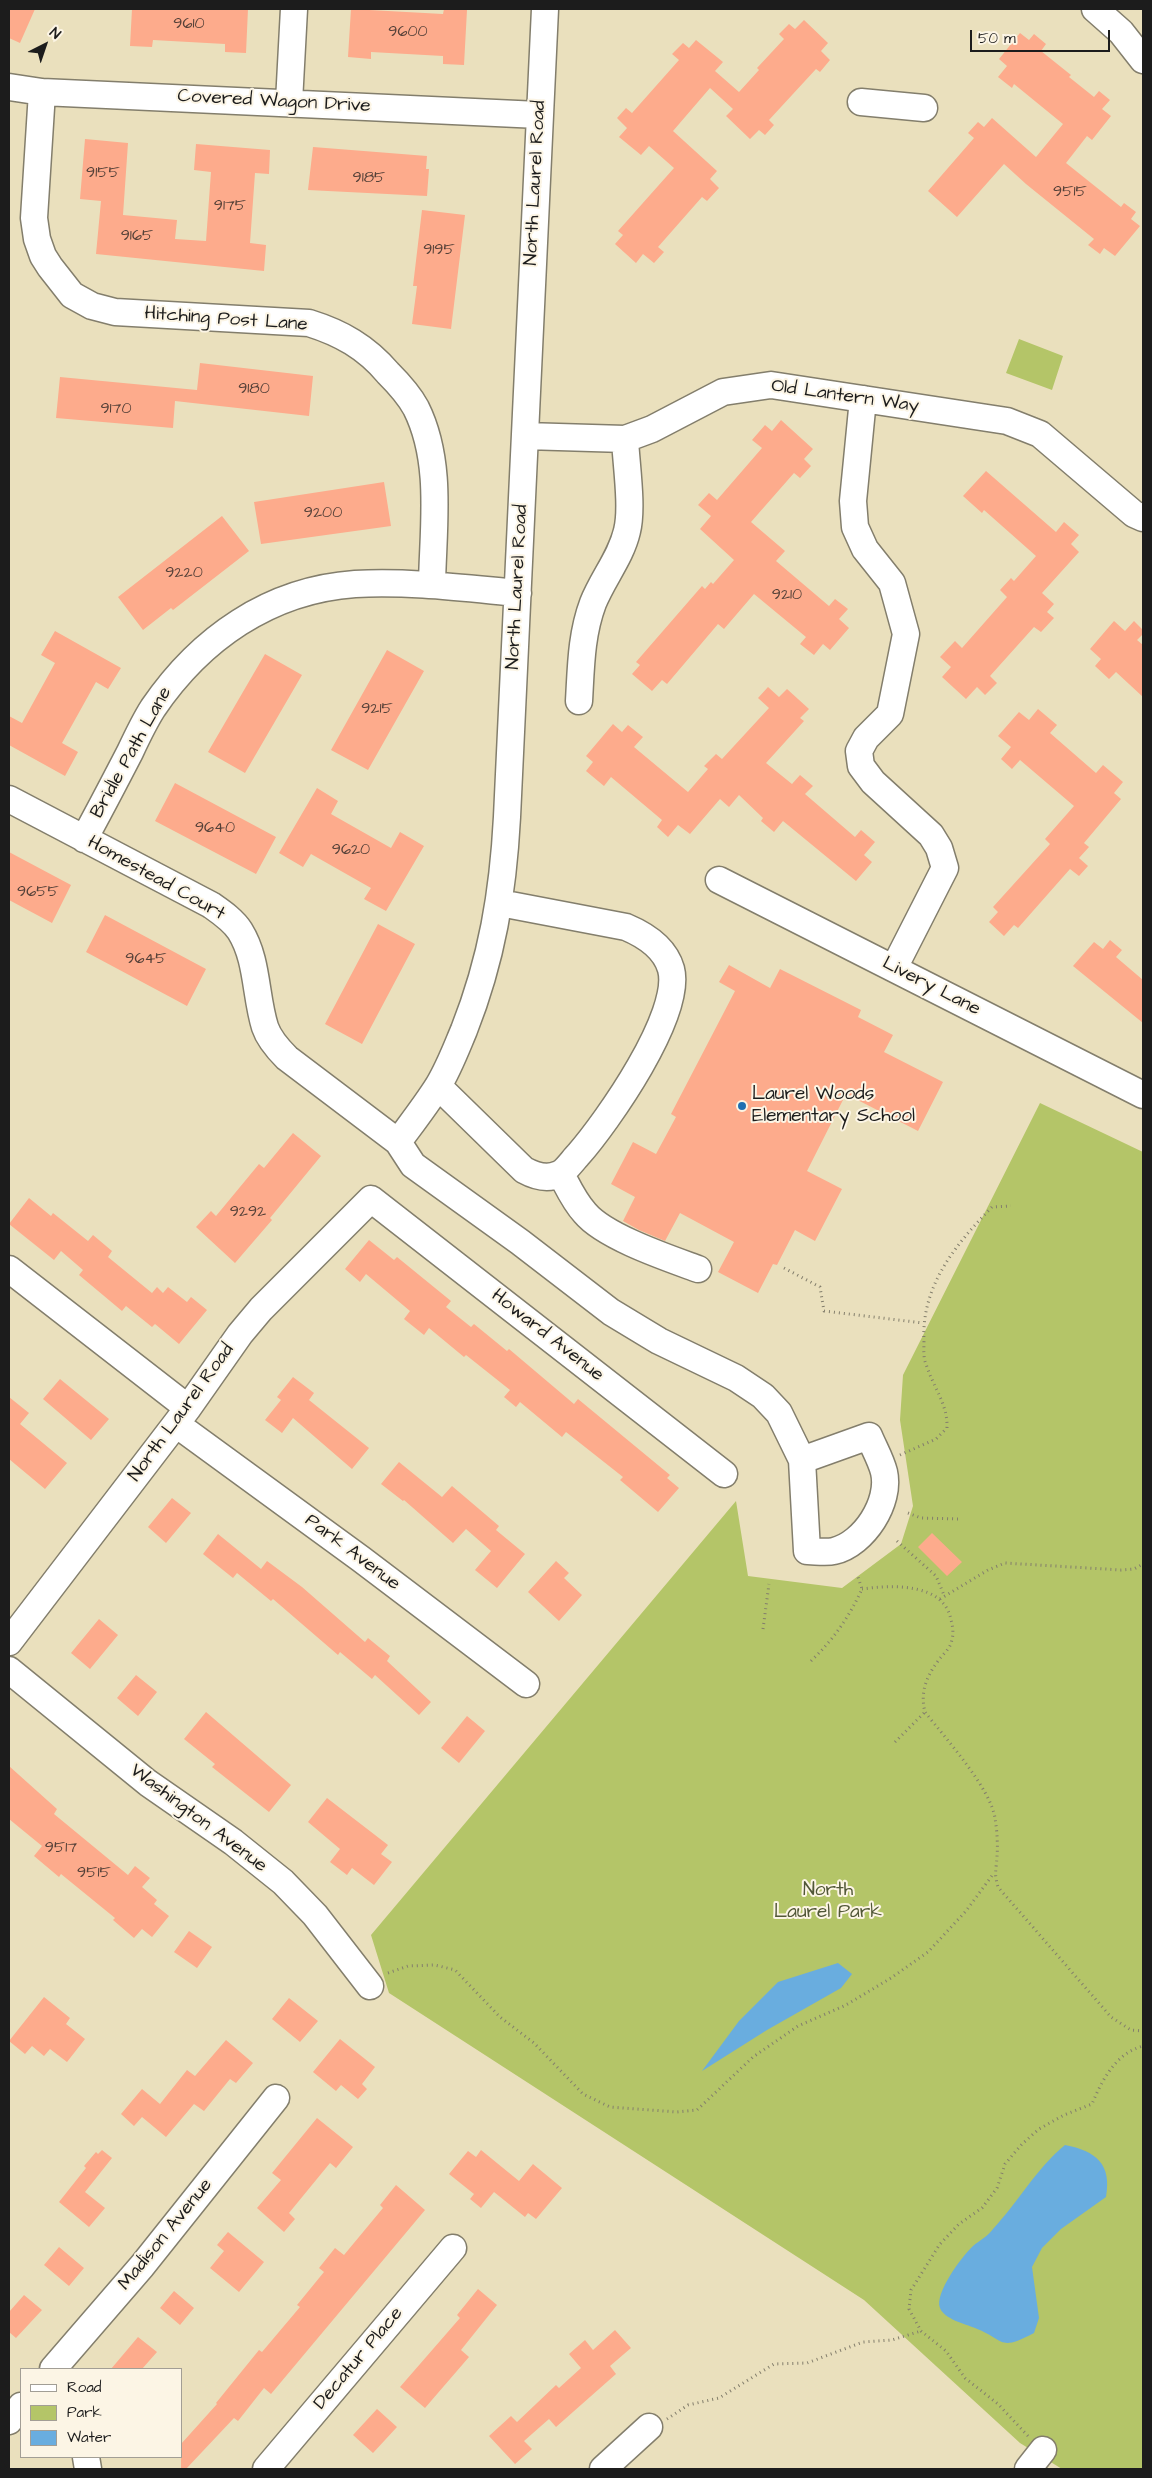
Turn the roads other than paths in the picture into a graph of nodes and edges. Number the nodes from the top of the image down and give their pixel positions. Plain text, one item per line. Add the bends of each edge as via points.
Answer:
1 (294, 9) edge
2 (545, 9) edge
3 (1095, 9) edge
4 (1143, 60) edge
5 (9, 87) edge
6 (42, 92) junction
7 (289, 102) junction
8 (861, 102) dead end
9 (924, 108) dead end
10 (539, 114) junction
11 (863, 399) junction
12 (525, 436) junction
13 (625, 439) junction
14 (1143, 518) edge
15 (432, 584) junction
16 (518, 593) junction
17 (579, 701) dead end
18 (9, 799) edge
19 (84, 839) junction
20 (718, 880) dead end
21 (500, 903) junction
22 (894, 968) junction
23 (438, 1086) junction
24 (1143, 1095) edge
25 (398, 1142) junction
26 (561, 1174) junction
27 (371, 1199) joint
28 (9, 1269) edge
29 (698, 1269) dead end
30 (182, 1416) junction
31 (802, 1460) dead end
32 (724, 1474) dead end
33 (9, 1642) edge
34 (9, 1670) edge
35 (526, 1684) dead end
36 (370, 1986) road end
37 (276, 2098) dead end
38 (453, 2248) dead end
39 (54, 2368) edge
40 (20, 2407) edge
41 (9, 2421) edge
42 (649, 2427) road end
43 (266, 2469) edge
44 (603, 2469) edge

1 - 7 street
2 - 10 street, North Laurel Road
3 - 4 street via 1121,32
5 - 6 street, Covered Wagon Drive
6 - 7 street, Covered Wagon Drive
6 - 15 street, Hitching Post Lane via 34,218 43,256 59,280 72,295 92,306 115,312 309,323 334,331 357,344 400,386 416,407 428,436 434,475
7 - 10 street, Covered Wagon Drive
8 - 9 street
10 - 12 street, North Laurel Road
11 - 13 street, Old Lantern Way via 771,385 745,387 723,392 652,429
11 - 14 street, Old Lantern Way via 1007,421 1028,428 1040,434 1134,514
11 - 22 street via 853,501 855,527 865,549 892,584 906,634 890,714 866,738 859,751 861,766 873,782 930,835 939,848 945,868
12 - 13 street, Old Lantern Way
12 - 16 street, North Laurel Road
13 - 17 street via 628,529 586,624
15 - 16 street, Bridle Path Lane
15 - 19 street, Bridle Path Lane via 355,584 323,588 252,614 228,629 181,670 152,710
16 - 21 street, North Laurel Road
18 - 19 street, Homestead Court
19 - 25 street, Homestead Court via 211,905 228,918 239,930 249,950 265,1027 274,1043 286,1058
20 - 22 street, Livery Lane
21 - 23 street, North Laurel Road via 489,956 471,1012
21 - 26 street via 626,927 655,944 666,957 671,970 673,986 643,1064 592,1138
22 - 24 street, Livery Lane
23 - 25 street, North Laurel Road
23 - 26 street via 524,1170 547,1178
25 - 31 street via 413,1165 611,1312 660,1341 736,1378 763,1396 779,1413
26 - 29 street via 580,1207 600,1226 650,1252
27 - 30 street, North Laurel Road via 261,1310
27 - 32 street, Howard Avenue
28 - 30 street, Park Avenue
30 - 33 street, North Laurel Road
30 - 35 street, Park Avenue via 361,1559
34 - 36 street, Washington Avenue via 148,1782 283,1882 314,1915
37 - 39 street, Madison Avenue via 142,2266
38 - 43 street, Decatur Place
40 - 41 street
42 - 44 street

